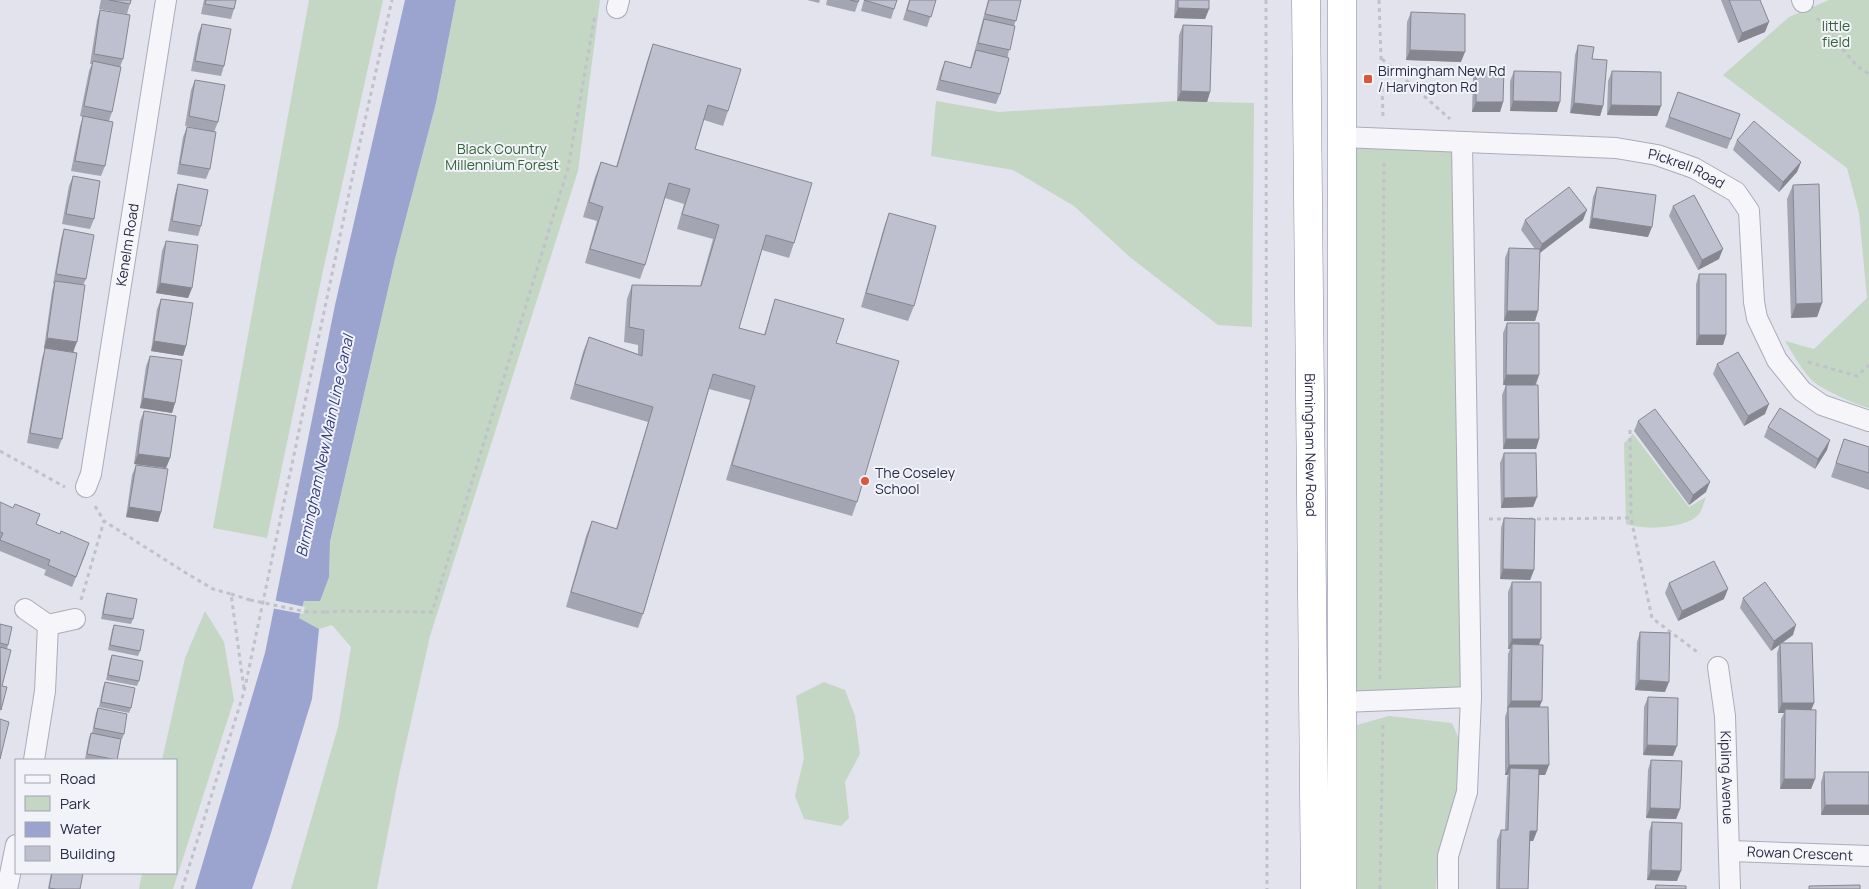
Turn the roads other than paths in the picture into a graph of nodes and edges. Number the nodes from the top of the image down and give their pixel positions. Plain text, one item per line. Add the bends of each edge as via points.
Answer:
1 (166, 0) edge
2 (1306, 0) edge
3 (1342, 0) edge
4 (1308, 137) junction
5 (1342, 137) junction
6 (1462, 143) junction
7 (1869, 421) edge
8 (82, 494) road end
9 (25, 609) dead end
10 (75, 619) road end
11 (48, 626) junction
12 (1718, 667) road end
13 (1471, 697) junction
14 (1342, 702) junction
15 (34, 759) edge
16 (15, 849) edge
17 (1730, 851) junction
18 (1869, 856) edge
19 (7, 889) edge
20 (1315, 889) edge
21 (1342, 889) edge
22 (1448, 889) edge
23 (1730, 889) edge

1 - 8 street, Kenelm Road via 93,464
2 - 4 highway, Birmingham New Road
3 - 5 highway
4 - 5 highway
4 - 20 highway, Birmingham New Road
5 - 6 street, Pickrell Road
5 - 14 highway
6 - 7 street, Pickrell Road via 1616,148 1657,155 1694,168 1736,192 1749,211 1757,318 1777,360 1802,391 1822,404
6 - 13 street
9 - 11 street
10 - 11 street
11 - 15 street via 45,691
12 - 17 street, Kipling Avenue via 1725,716
13 - 14 street
13 - 22 street via 1467,792 1448,856
14 - 21 highway
16 - 19 street
17 - 18 street, Rowan Crescent
17 - 23 street, Kipling Avenue

